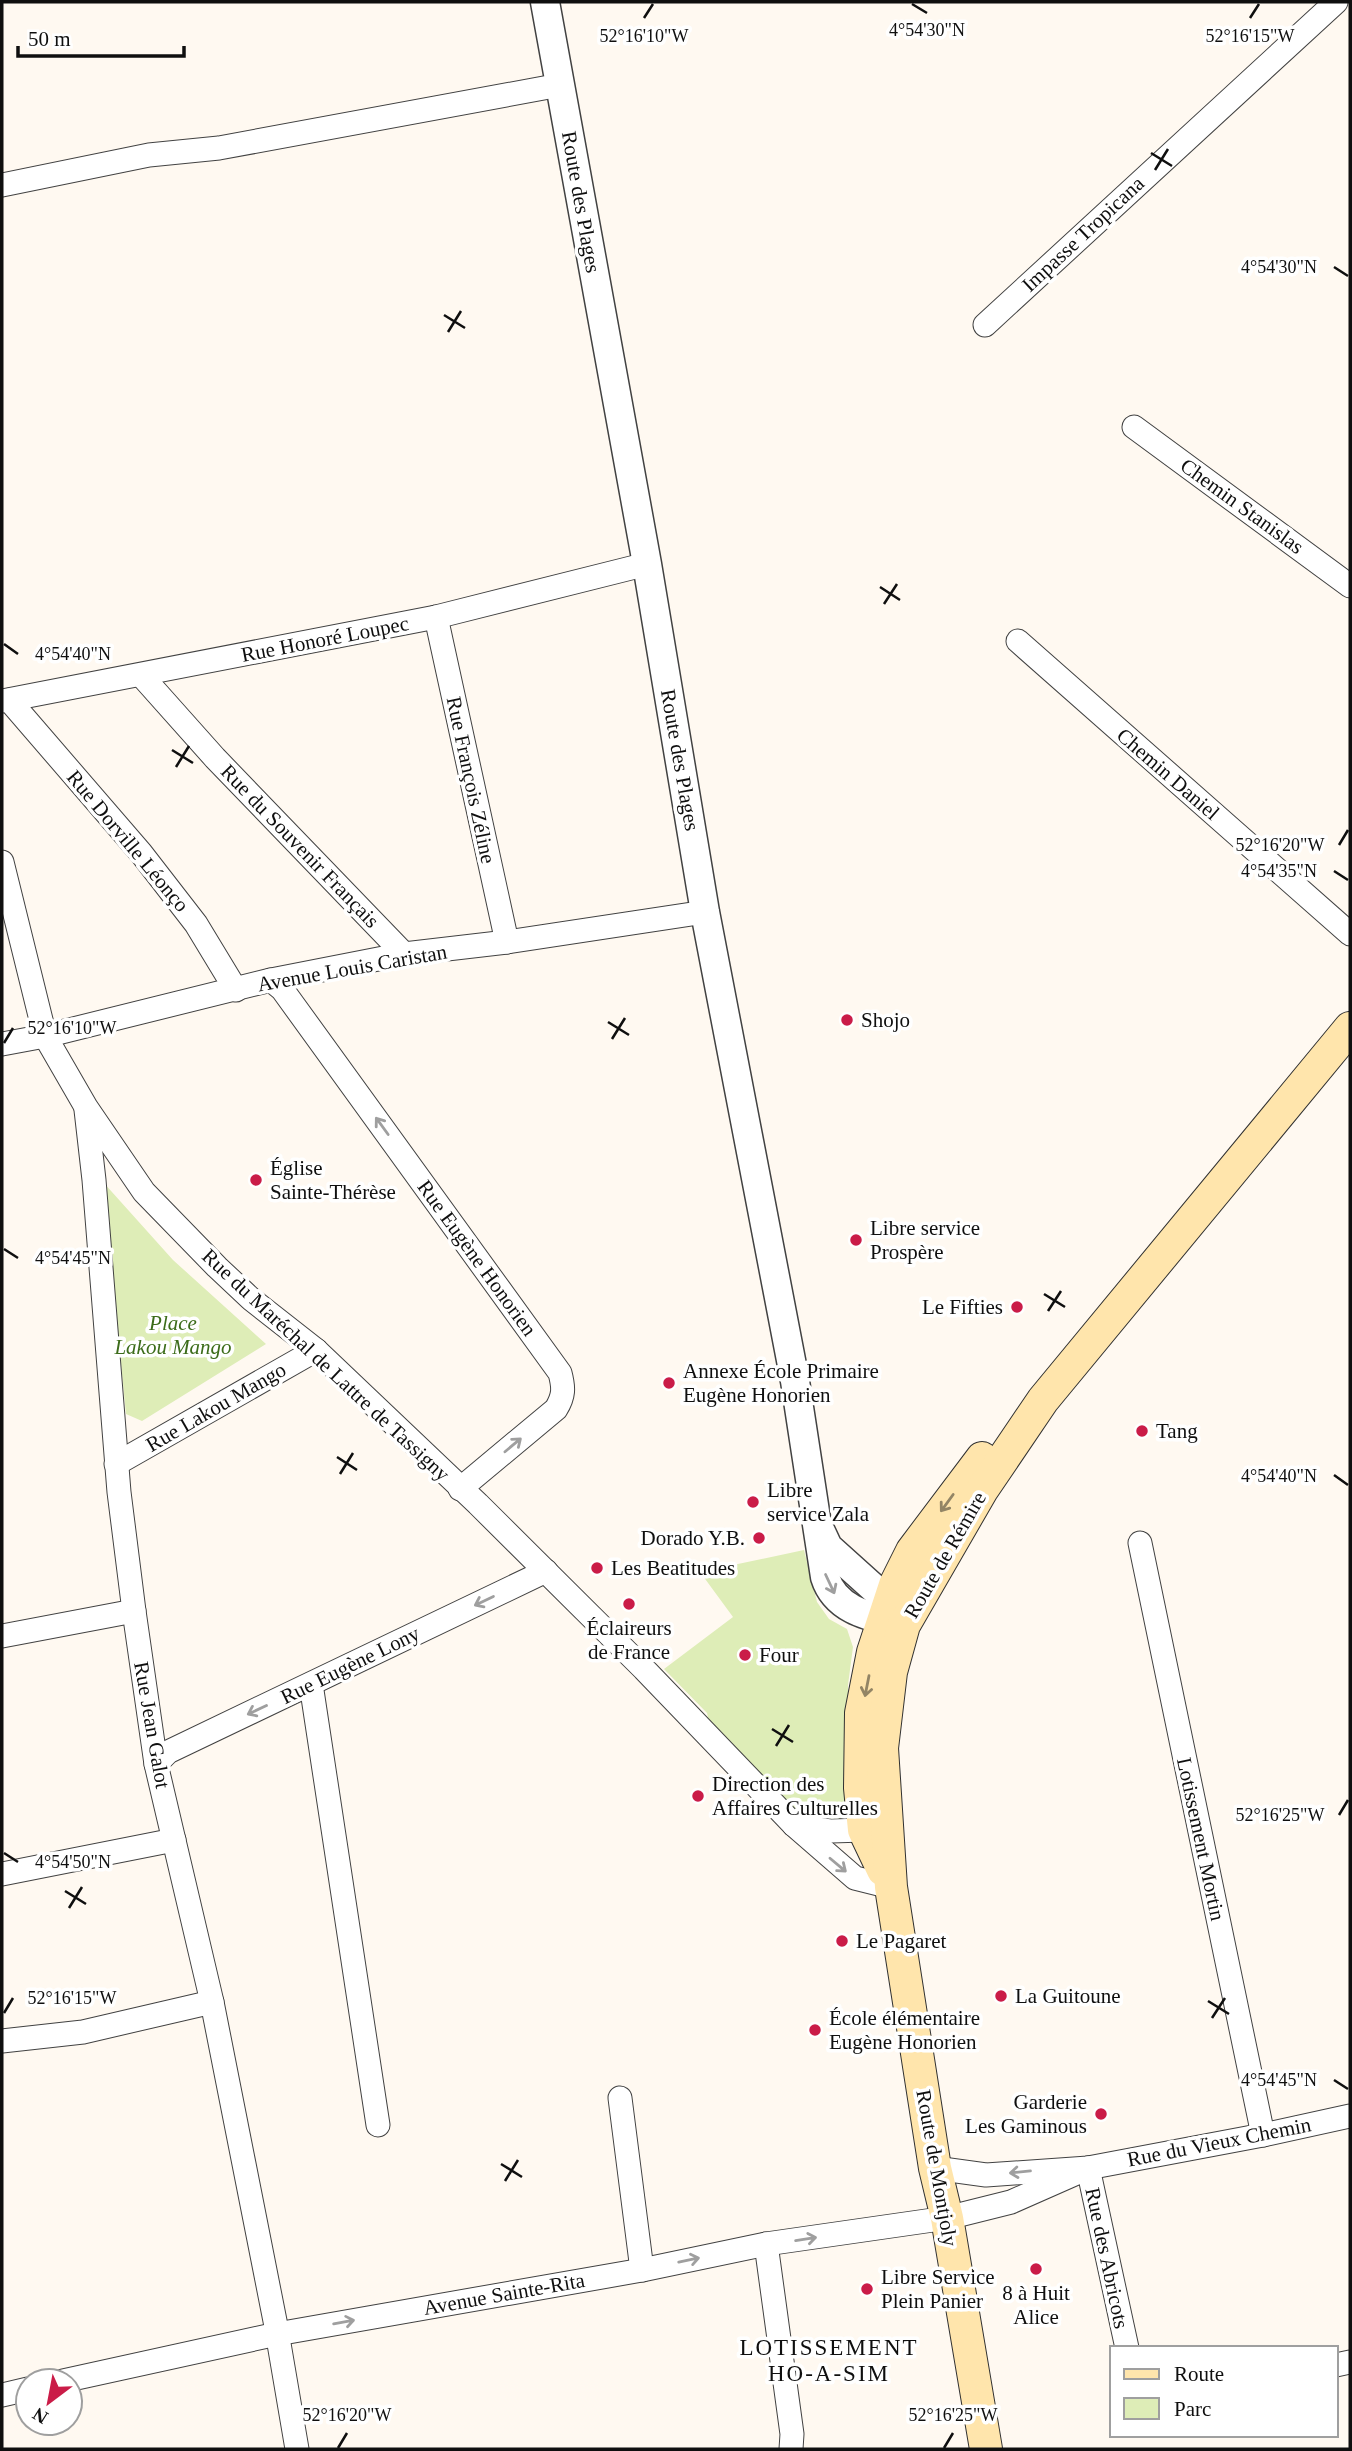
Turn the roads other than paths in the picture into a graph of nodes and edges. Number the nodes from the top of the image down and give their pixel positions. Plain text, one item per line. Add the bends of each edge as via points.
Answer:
1 (545, 2) edge
2 (1336, 2) edge
3 (560, 85) junction
4 (2, 186) edge
5 (985, 325) dead end
6 (1134, 427) dead end
7 (646, 564) junction
8 (1350, 586) edge
9 (436, 617) junction
10 (1018, 642) dead end
11 (141, 675) junction
12 (5, 701) edge
13 (2, 862) edge
14 (705, 912) junction
15 (1350, 934) edge
16 (507, 942) junction
17 (404, 954) junction
18 (271, 980) junction
19 (236, 990) junction
20 (1350, 1028) edge
21 (45, 1036) junction
22 (2, 1044) edge
23 (86, 1107) junction
24 (316, 1350) junction
25 (1043, 1400) junction
26 (116, 1464) junction
27 (460, 1489) junction
28 (815, 1518) junction
29 (1140, 1543) dead end
30 (912, 1551) junction
31 (546, 1571) junction
32 (852, 1571) junction
33 (134, 1611) junction
34 (895, 1622) junction
35 (2, 1636) edge
36 (311, 1684) junction
37 (156, 1763) junction
38 (794, 1825) junction
39 (864, 1830) junction
40 (174, 1840) junction
41 (889, 1856) junction
42 (2, 1874) edge
43 (891, 1887) junction
44 (212, 2002) junction
45 (2, 2041) edge
46 (620, 2098) dead end
47 (1350, 2116) edge
48 (378, 2125) dead end
49 (1263, 2135) junction
50 (935, 2168) junction
51 (1088, 2168) junction
52 (947, 2218) junction
53 (766, 2244) junction
54 (642, 2270) junction
55 (277, 2334) junction
56 (1127, 2346) edge
57 (84, 2376) edge
58 (297, 2449) edge
59 (791, 2449) edge
60 (986, 2449) edge

1 - 3 street, Route des Plages
2 - 5 street, Impasse Tropicana
3 - 4 street via 219,148 149,155
3 - 7 street, Route des Plages
6 - 8 street, Chemin Stanislas
7 - 9 street, Rue Honoré Loupec
7 - 14 street, Route des Plages
9 - 11 street, Rue Honoré Loupec
9 - 16 street, Rue François Zéline
10 - 15 street, Chemin Daniel
11 - 12 street, Rue Honoré Loupec
11 - 17 street, Rue du Souvenir Français
12 - 19 street, Rue Dorville Léonço via 141,853 196,923
13 - 21 street, Rue du Maréchal de Lattre de Tassigny
14 - 16 street, Avenue Louis Caristan
14 - 28 street, Route des Plages via 794,1381
16 - 17 street, Avenue Louis Caristan
17 - 18 street, Avenue Louis Caristan
18 - 19 street, Avenue Louis Caristan
27 -> 18 street, Rue Eugène Honorien via 556,1409 564,1388 560,1373
19 - 21 street, Avenue Louis Caristan
20 - 25 main road, Route de Rémire
21 - 22 street, Avenue Louis Caristan
21 - 23 street, Rue du Maréchal de Lattre de Tassigny
23 - 24 street, Rue du Maréchal de Lattre de Tassigny via 152,1200 251,1299
23 - 26 street, Rue Jean Galot
24 - 26 street, Rue Lakou Mango
24 - 27 street, Rue du Maréchal de Lattre de Tassigny
25 -> 30 main road, Route de Rémire via 1003,1432
25 - 34 main road, Route de Rémire
26 - 33 street, Rue Jean Galot
27 - 31 street, Rue du Maréchal de Lattre de Tassigny
28 - 32 street, Route des Plages via 828,1547
28 -> 34 street, Route des Plages via 830,1590 863,1615
29 - 49 street, Lotissement Mortin
30 - 32 street via 887,1572
30 - 34 main road, Route de Rémire via 895,1585
31 -> 36 street, Rue Eugène Lony
31 - 38 street, Rue du Maréchal de Lattre de Tassigny
32 - 34 street, Route des Plages via 878,1592
33 - 35 street
33 - 37 street, Rue Jean Galot
34 -> 39 main road, Route de Rémire via 873,1652 861,1713
34 - 41 main road, Route de Rémire via 881,1748
36 -> 37 street, Rue Eugène Lony via 168,1752
36 - 48 street
37 - 40 street, Rue Jean Galot
38 - 39 street
38 -> 43 street, Rue du Maréchal de Lattre de Tassigny via 855,1878
39 - 41 street
39 - 43 main road, Route de Rémire
40 - 42 street
40 - 44 street, Rue Jean Galot
41 - 43 main road, Route de Rémire
43 - 50 main road, Route de Montjoly
44 - 45 street via 83,2032
44 - 55 street, Rue Jean Galot
46 - 54 street
47 - 49 street, Rue du Vieux Chemin
49 - 51 street, Rue du Vieux Chemin
51 -> 50 street, Rue du Vieux Chemin via 986,2175
50 - 52 main road, Route de Montjoly
51 - 52 street, Rue du Vieux Chemin via 1011,2203
51 - 56 street, Rue des Abricots
53 -> 52 street, Avenue Sainte-Rita
52 - 60 main road, Route de Montjoly
54 -> 53 street, Avenue Sainte-Rita
53 - 59 street
55 -> 54 street, Avenue Sainte-Rita
55 - 57 street, Avenue Sainte-Rita
55 - 58 street, Rue Jean Galot

